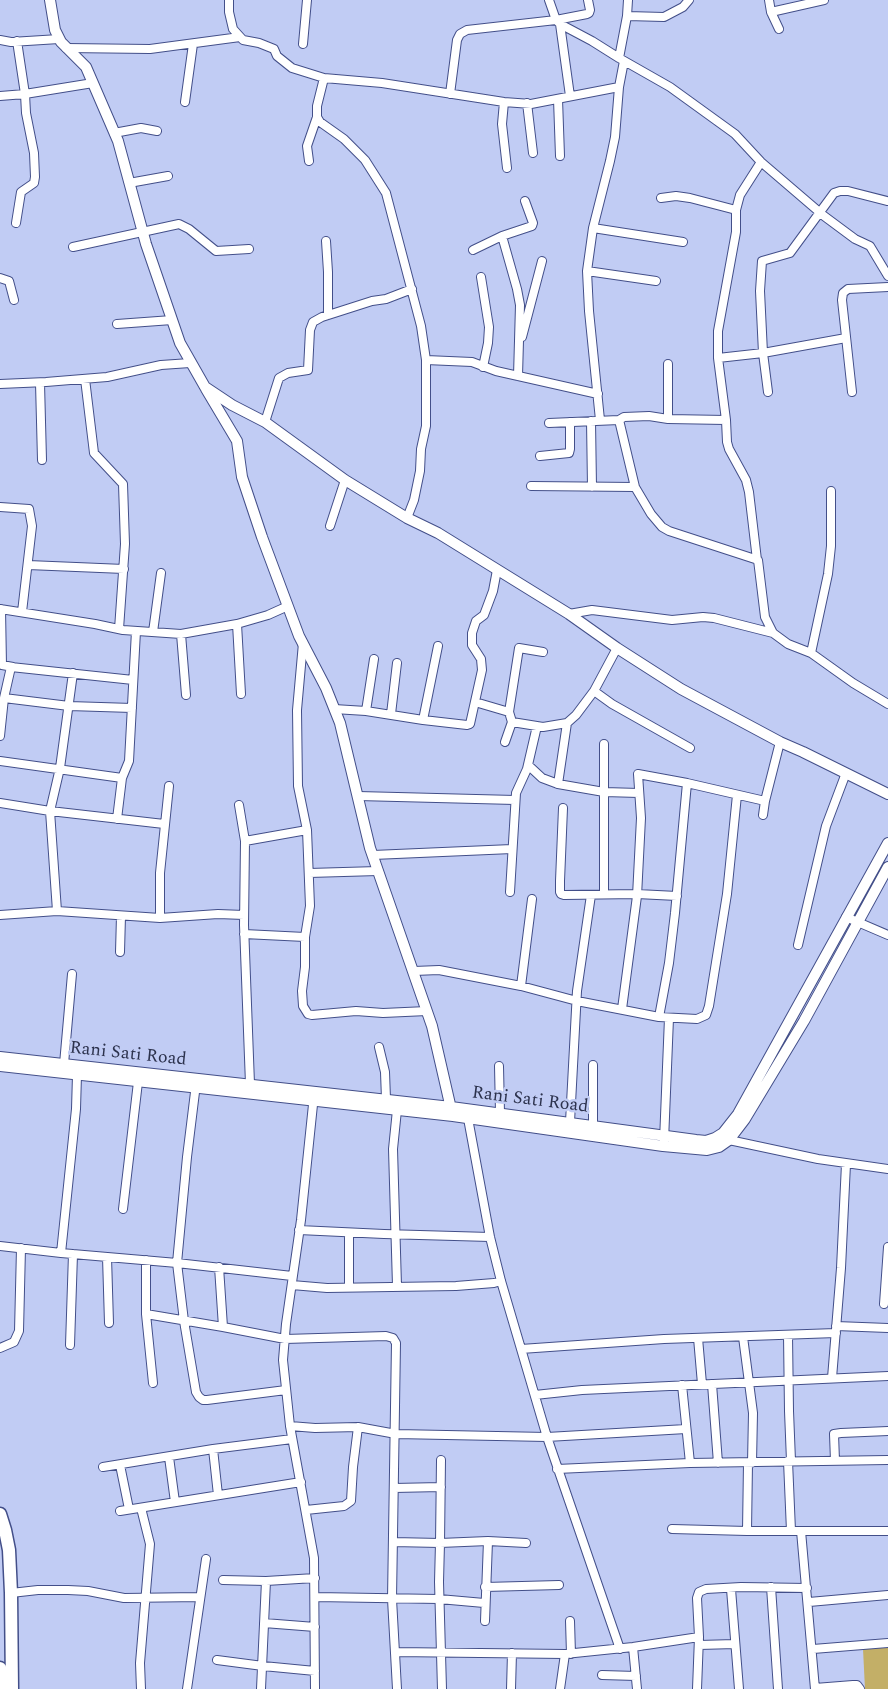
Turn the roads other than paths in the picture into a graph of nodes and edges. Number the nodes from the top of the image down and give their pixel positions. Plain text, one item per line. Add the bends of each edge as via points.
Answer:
1 (50, 0) edge
2 (229, 0) edge
3 (307, 0) edge
4 (549, 0) edge
5 (588, 0) edge
6 (628, 0) edge
7 (689, 0) edge
8 (768, 0) edge
9 (824, 0) edge
10 (771, 12) junction
11 (628, 16) junction
12 (558, 22) junction
13 (779, 29) dead end
14 (240, 37) junction
15 (0, 40) edge
16 (17, 42) junction
17 (63, 44) junction
18 (193, 44) junction
19 (303, 44) dead end
20 (622, 59) junction
21 (324, 78) junction
22 (93, 83) junction
23 (619, 87) junction
24 (25, 94) junction
25 (450, 94) junction
26 (0, 96) edge
27 (570, 96) junction
28 (558, 99) junction
29 (185, 102) dead end
30 (504, 102) junction
31 (527, 104) junction
32 (317, 117) junction
33 (157, 131) dead end
34 (114, 133) junction
35 (533, 153) dead end
36 (560, 156) dead end
37 (309, 162) dead end
38 (761, 162) junction
39 (507, 168) dead end
40 (168, 176) dead end
41 (129, 183) junction
42 (661, 198) dead end
43 (525, 200) dead end
44 (887, 201) dead end
45 (736, 210) junction
46 (820, 213) junction
47 (16, 223) dead end
48 (593, 228) junction
49 (143, 233) junction
50 (502, 236) junction
51 (326, 241) dead end
52 (683, 242) dead end
53 (73, 247) dead end
54 (249, 249) dead end
55 (473, 250) dead end
56 (542, 261) dead end
57 (587, 271) junction
58 (888, 276) edge
59 (482, 277) dead end
60 (0, 278) edge
61 (656, 281) dead end
62 (888, 287) edge
63 (412, 289) junction
64 (14, 300) dead end
65 (328, 315) junction
66 (172, 320) junction
67 (117, 324) dead end
68 (846, 338) junction
69 (520, 344) junction
70 (763, 353) junction
71 (718, 358) junction
72 (426, 360) junction
73 (190, 363) junction
74 (668, 364) dead end
75 (483, 367) junction
76 (518, 376) junction
77 (85, 378) junction
78 (40, 382) junction
79 (0, 384) edge
80 (204, 387) junction
81 (768, 392) dead end
82 (852, 392) dead end
83 (598, 394) junction
84 (668, 419) junction
85 (600, 420) junction
86 (619, 420) junction
87 (726, 420) junction
88 (591, 421) junction
89 (265, 422) junction
90 (570, 422) junction
91 (549, 423) dead end
92 (540, 456) dead end
93 (42, 460) dead end
94 (345, 480) junction
95 (531, 486) dead end
96 (592, 487) junction
97 (635, 487) junction
98 (831, 491) dead end
99 (0, 507) edge
100 (407, 518) junction
101 (330, 526) dead end
102 (757, 560) junction
103 (28, 565) junction
104 (124, 569) junction
105 (497, 570) junction
106 (161, 573) dead end
107 (288, 606) junction
108 (0, 609) edge
109 (22, 612) junction
110 (570, 614) junction
111 (237, 624) junction
112 (119, 629) junction
113 (136, 631) junction
114 (153, 632) junction
115 (773, 633) junction
116 (181, 634) junction
117 (303, 643) junction
118 (438, 646) dead end
119 (617, 648) junction
120 (543, 652) dead end
121 (811, 653) junction
122 (374, 659) dead end
123 (397, 663) dead end
124 (13, 667) junction
125 (73, 674) junction
126 (133, 680) junction
127 (594, 691) junction
128 (242, 694) dead end
129 (186, 695) dead end
130 (4, 698) junction
131 (475, 702) junction
132 (888, 703) edge
133 (69, 706) junction
134 (132, 708) junction
135 (888, 708) edge
136 (334, 709) junction
137 (366, 711) junction
138 (509, 712) junction
139 (391, 714) junction
140 (423, 720) junction
141 (512, 722) junction
142 (567, 723) junction
143 (537, 726) junction
144 (0, 736) edge
145 (505, 742) dead end
146 (780, 742) junction
147 (604, 744) dead end
148 (690, 748) dead end
149 (0, 761) edge
150 (528, 765) junction
151 (60, 768) junction
152 (846, 772) junction
153 (122, 778) junction
154 (687, 783) junction
155 (558, 784) junction
156 (169, 786) dead end
157 (604, 792) junction
158 (639, 793) junction
159 (737, 794) junction
160 (888, 794) edge
161 (358, 796) junction
162 (515, 800) junction
163 (765, 801) junction
164 (0, 803) edge
165 (239, 805) dead end
166 (563, 808) dead end
167 (50, 811) junction
168 (763, 814) dead end
169 (117, 819) junction
170 (164, 824) junction
171 (307, 830) junction
172 (246, 841) junction
173 (888, 843) edge
174 (512, 848) junction
175 (373, 855) junction
176 (888, 866) edge
177 (378, 871) junction
178 (309, 873) junction
179 (510, 892) dead end
180 (604, 894) junction
181 (637, 894) junction
182 (590, 895) junction
183 (676, 896) junction
184 (532, 899) dead end
185 (57, 910) junction
186 (0, 915) edge
187 (244, 915) junction
188 (121, 916) junction
189 (846, 917) junction
190 (160, 918) junction
191 (857, 922) junction
192 (244, 934) junction
193 (305, 936) junction
194 (888, 936) edge
195 (798, 945) dead end
196 (120, 952) dead end
197 (414, 971) junction
198 (72, 974) dead end
199 (521, 986) junction
200 (577, 1001) junction
201 (622, 1009) junction
202 (427, 1011) junction
203 (659, 1017) junction
204 (669, 1018) junction
205 (379, 1047) dead end
206 (0, 1057) edge
207 (64, 1064) junction
208 (593, 1065) dead end
209 (0, 1066) edge
210 (499, 1066) dead end
211 (77, 1075) junction
212 (138, 1082) junction
213 (196, 1084) junction
214 (250, 1084) junction
215 (314, 1095) junction
216 (386, 1099) junction
217 (397, 1110) junction
218 (452, 1111) junction
219 (467, 1113) junction
220 (500, 1113) junction
221 (741, 1116) junction
222 (570, 1122) junction
223 (593, 1125) junction
224 (729, 1140) junction
225 (664, 1141) junction
226 (846, 1164) junction
227 (888, 1169) edge
228 (123, 1209) dead end
229 (299, 1230) junction
230 (349, 1233) junction
231 (396, 1234) junction
232 (490, 1237) junction
233 (0, 1246) edge
234 (888, 1247) edge
235 (21, 1248) junction
236 (61, 1253) junction
237 (73, 1254) junction
238 (107, 1257) junction
239 (146, 1260) junction
240 (177, 1263) junction
241 (219, 1268) junction
242 (292, 1281) junction
243 (501, 1281) junction
244 (397, 1286) junction
245 (349, 1288) junction
246 (884, 1304) dead end
247 (146, 1314) junction
248 (184, 1321) junction
249 (108, 1323) dead end
250 (223, 1327) junction
251 (888, 1328) edge
252 (836, 1330) junction
253 (788, 1335) junction
254 (743, 1337) junction
255 (698, 1338) junction
256 (285, 1339) junction
257 (70, 1345) dead end
258 (0, 1348) edge
259 (521, 1349) junction
260 (888, 1376) edge
261 (832, 1378) junction
262 (788, 1380) junction
263 (749, 1382) junction
264 (154, 1383) dead end
265 (702, 1384) junction
266 (712, 1384) junction
267 (682, 1385) junction
268 (286, 1390) junction
269 (535, 1395) junction
270 (290, 1426) junction
271 (358, 1427) junction
272 (686, 1429) junction
273 (888, 1431) edge
274 (396, 1434) junction
275 (547, 1437) junction
276 (292, 1439) junction
277 (213, 1450) junction
278 (169, 1457) junction
279 (441, 1460) dead end
280 (888, 1460) edge
281 (789, 1461) junction
282 (835, 1461) junction
283 (718, 1463) junction
284 (750, 1463) junction
285 (690, 1464) junction
286 (120, 1465) junction
287 (103, 1468) dead end
288 (557, 1469) junction
289 (301, 1482) junction
290 (441, 1487) junction
291 (394, 1488) junction
292 (218, 1495) junction
293 (175, 1502) junction
294 (141, 1508) junction
295 (129, 1509) junction
296 (306, 1510) junction
297 (120, 1511) dead end
298 (0, 1514) edge
299 (672, 1529) dead end
300 (888, 1530) edge
301 (747, 1531) junction
302 (791, 1531) junction
303 (801, 1531) junction
304 (393, 1542) junction
305 (488, 1542) junction
306 (440, 1543) junction
307 (526, 1543) dead end
308 (206, 1559) dead end
309 (315, 1578) junction
310 (223, 1580) dead end
311 (266, 1581) junction
312 (559, 1585) dead end
313 (485, 1587) junction
314 (771, 1587) junction
315 (807, 1588) junction
316 (731, 1589) junction
317 (11, 1593) junction
318 (888, 1595) edge
319 (146, 1597) junction
320 (200, 1597) junction
321 (315, 1597) junction
322 (392, 1598) junction
323 (439, 1600) junction
324 (809, 1602) junction
325 (484, 1603) junction
326 (484, 1621) dead end
327 (570, 1621) dead end
328 (264, 1623) junction
329 (315, 1627) junction
330 (699, 1641) junction
331 (888, 1643) edge
332 (735, 1644) junction
333 (633, 1647) junction
334 (620, 1649) junction
335 (813, 1649) junction
336 (395, 1652) junction
337 (441, 1653) junction
338 (512, 1653) junction
339 (568, 1654) junction
340 (217, 1660) dead end
341 (263, 1666) junction
342 (0, 1668) edge
343 (315, 1671) junction
344 (602, 1675) dead end
345 (636, 1676) junction
346 (1, 1689) edge
347 (12, 1689) edge
348 (141, 1689) edge
349 (187, 1689) edge
350 (261, 1689) edge
351 (315, 1689) edge
352 (397, 1689) edge
353 (442, 1689) edge
354 (510, 1689) edge
355 (560, 1689) edge
356 (637, 1689) edge
357 (696, 1689) edge
358 (739, 1689) edge
359 (778, 1689) edge
360 (815, 1689) edge
361 (860, 1689) edge

1 - 17 street via 55,30
2 - 14 street via 233,29
3 - 19 street
4 - 12 street
5 - 12 street via 589,13
6 - 11 street
7 - 11 street via 664,17
8 - 10 street
9 - 10 street
10 - 13 street
11 - 20 street
12 - 20 street
12 - 25 street via 467,30 460,34
12 - 27 street
14 - 18 street
14 - 21 street via 274,49 277,56 292,68
15 - 16 street
16 - 17 street
16 - 24 street
17 - 18 street via 135,50
17 - 22 street via 86,67
18 - 29 street
20 - 23 street
20 - 38 street via 670,87 735,134
21 - 25 street
21 - 32 street via 316,106
22 - 24 street
22 - 34 street
23 - 27 street
23 - 48 street via 615,137
24 - 26 street
24 - 47 street via 35,178 34,183 21,192
25 - 30 street
27 - 28 street
28 - 31 street
28 - 36 street
30 - 31 street
30 - 39 street via 502,124
31 - 35 street
32 - 37 street via 307,146
32 - 63 street via 364,160 386,193
33 - 34 street via 141,128
34 - 41 street
38 - 45 street via 740,195
38 - 46 street
40 - 41 street
41 - 49 street
42 - 45 street via 690,198
43 - 50 street via 533,225
44 - 46 street via 840,191 834,193
45 - 71 street via 736,232 718,331
46 - 58 street via 870,246
46 - 70 street via 790,253 762,261
48 - 52 street
48 - 57 street
49 - 53 street
49 - 54 street via 179,224 216,251
49 - 66 street
50 - 55 street
50 - 69 street via 520,305
51 - 65 street
56 - 69 street
57 - 61 street
57 - 83 street
59 - 75 street via 489,327
60 - 64 street via 9,281
62 - 68 street via 848,289 843,293
63 - 65 street
63 - 72 street via 422,326
65 - 89 street via 313,322 310,330 308,370 279,378
66 - 67 street
66 - 73 street
68 - 70 street
68 - 82 street
69 - 76 street
70 - 71 street
70 - 81 street
71 - 87 street
72 - 75 street via 468,361
72 - 100 street via 426,426 414,500
73 - 77 street
73 - 80 street
74 - 84 street
75 - 76 street
76 - 83 street
77 - 78 street
77 - 104 street via 94,453 124,484
78 - 79 street
78 - 93 street
80 - 89 street
80 - 107 street via 237,441 242,477
83 - 85 street
84 - 86 street via 649,416
84 - 87 street
85 - 86 street
85 - 88 street
86 - 97 street
87 - 102 street via 729,449 749,492
88 - 90 street
88 - 96 street
89 - 94 street
90 - 91 street
90 - 92 street via 569,453
94 - 100 street
94 - 101 street
95 - 96 street
96 - 97 street
97 - 102 street via 662,527
98 - 121 street via 828,574
99 - 103 street via 29,508 32,526
100 - 105 street via 438,533
102 - 115 street via 765,617
103 - 104 street
103 - 109 street
104 - 112 street
105 - 110 street
105 - 131 street via 484,615 476,620 472,633 472,645 482,664
106 - 114 street
107 - 111 street
107 - 117 street
108 - 109 street
108 - 124 street via 2,665
109 - 112 street
110 - 115 street via 592,610 672,620 704,617
110 - 119 street
111 - 116 street
111 - 128 street
112 - 113 street
113 - 114 street
113 - 126 street
114 - 116 street
115 - 121 street via 788,644
116 - 129 street
117 - 136 street
117 - 171 street via 298,710 298,786
118 - 140 street
119 - 127 street
119 - 146 street via 681,689
120 - 138 street via 519,648
121 - 132 street via 852,683
122 - 137 street
123 - 139 street
124 - 125 street
124 - 130 street
125 - 126 street
125 - 133 street
126 - 134 street
127 - 142 street
127 - 148 street
130 - 133 street
130 - 144 street
131 - 138 street
131 - 140 street via 470,724
132 - 135 street
133 - 134 street
133 - 151 street
134 - 153 street via 129,761
136 - 137 street
136 - 161 street
137 - 139 street
138 - 141 street
139 - 140 street
141 - 143 street
141 - 145 street
142 - 143 street
142 - 155 street
143 - 150 street
146 - 152 street
146 - 163 street
147 - 157 street
149 - 151 street
150 - 155 street via 542,778
150 - 162 street
151 - 153 street
151 - 167 street
152 - 160 street
152 - 195 street via 826,826
153 - 169 street
154 - 158 street via 638,774
154 - 159 street
154 - 183 street
155 - 157 street
156 - 170 street
157 - 158 street
157 - 180 street
158 - 181 street
159 - 163 street
159 - 204 street via 727,894 709,1006 706,1015 697,1019
161 - 162 street
161 - 175 street
162 - 174 street
163 - 168 street
164 - 167 street
165 - 172 street
166 - 182 street via 560,892 564,895
167 - 169 street
167 - 185 street
169 - 170 street
170 - 190 street
171 - 172 street
171 - 178 street
172 - 187 street
173 - 189 street, Rani Sati Road
174 - 175 street
174 - 179 street
175 - 177 street
176 - 191 street
177 - 178 street
177 - 197 street
178 - 193 street via 310,906
180 - 181 street
180 - 182 street
181 - 183 street
181 - 201 street
182 - 200 street
183 - 203 street
184 - 199 street
185 - 186 street
185 - 188 street
187 - 190 street
187 - 192 street
188 - 190 street
188 - 196 street
189 - 191 street
189 - 221 street, Rani Sati Road
191 - 194 street
191 - 221 street via 804,1021
192 - 193 street
192 - 214 street
193 - 202 street via 302,991 303,1006 308,1014
197 - 199 street via 439,970
197 - 202 street
198 - 207 street
199 - 200 street
200 - 201 street
200 - 222 street
201 - 203 street
202 - 218 street
203 - 204 street
204 - 225 street
205 - 216 street via 385,1072
206 - 207 street, Rani Sati Road
207 - 213 street, Rani Sati Road
208 - 223 street
209 - 211 street
210 - 220 street
211 - 212 street
211 - 236 street
212 - 213 street
212 - 228 street
213 - 214 street, Rani Sati Road
213 - 215 street
213 - 240 street
214 - 215 street, Rani Sati Road
215 - 216 street, Rani Sati Road
215 - 217 street
215 - 229 street
216 - 218 street, Rani Sati Road
217 - 218 street
217 - 231 street via 393,1148
218 - 219 street
219 - 220 street, Rani Sati Road
219 - 225 street
219 - 232 street
220 - 222 street, Rani Sati Road
221 - 224 street
221 - 225 street, Rani Sati Road via 723,1133 706,1141
222 - 223 street, Rani Sati Road
223 - 225 street, Rani Sati Road
224 - 225 street via 707,1150
224 - 226 street
226 - 227 street
226 - 252 street
229 - 230 street
229 - 242 street
230 - 231 street
230 - 245 street
231 - 232 street
231 - 244 street
232 - 243 street
233 - 235 street
234 - 246 street
235 - 236 street
235 - 258 street via 18,1331 14,1342
236 - 237 street
237 - 238 street
237 - 257 street
238 - 239 street
238 - 249 street
239 - 240 street
239 - 247 street
240 - 241 street
240 - 248 street
241 - 242 street
241 - 250 street
242 - 245 street via 327,1288
242 - 256 street
243 - 244 street via 456,1286
243 - 259 street
244 - 245 street
247 - 248 street
247 - 264 street
248 - 250 street
248 - 268 street via 196,1392 203,1400
250 - 256 street
251 - 252 street
252 - 253 street
252 - 261 street
253 - 254 street
253 - 262 street
254 - 255 street
254 - 263 street
255 - 259 street
255 - 265 street
256 - 268 street
256 - 274 street via 393,1338 396,1343
259 - 269 street
260 - 261 street
261 - 262 street
262 - 263 street
262 - 281 street
263 - 266 street
263 - 284 street via 752,1413
265 - 266 street
265 - 267 street
266 - 283 street
267 - 269 street
267 - 272 street
268 - 270 street
269 - 275 street
270 - 271 street
270 - 276 street
271 - 274 street
271 - 296 street via 351,1501 344,1506
272 - 275 street
272 - 285 street
273 - 282 street via 834,1434
274 - 275 street
274 - 291 street
275 - 288 street
276 - 277 street
276 - 289 street
277 - 278 street
277 - 292 street
278 - 286 street
278 - 293 street
279 - 290 street
280 - 282 street
281 - 282 street
281 - 284 street
281 - 302 street
283 - 284 street
283 - 285 street
284 - 301 street
285 - 288 street
286 - 287 street
286 - 295 street
288 - 334 street
289 - 292 street
289 - 296 street
290 - 291 street
290 - 306 street
291 - 304 street
292 - 293 street
293 - 294 street
294 - 295 street
294 - 319 street via 150,1544
295 - 297 street
296 - 309 street
298 - 317 main road via 9,1550
299 - 301 street
300 - 303 street
301 - 302 street
302 - 303 street
303 - 315 street
304 - 306 street
304 - 322 street
305 - 306 street
305 - 307 street
305 - 313 street
306 - 323 street
308 - 320 street
309 - 311 street
309 - 321 street
310 - 311 street
311 - 328 street
312 - 313 street
313 - 325 street
314 - 315 street
314 - 316 street
314 - 359 street
315 - 324 street
316 - 330 street via 699,1592 696,1607
316 - 332 street
317 - 319 street via 68,1590 124,1598
317 - 347 main road
318 - 324 street
319 - 320 street
319 - 348 street
320 - 349 street
321 - 322 street
321 - 329 street
322 - 323 street
322 - 336 street
323 - 325 street
323 - 337 street
324 - 335 street
325 - 326 street
327 - 339 street
328 - 329 street
328 - 341 street
329 - 343 street
330 - 332 street
330 - 333 street
330 - 357 street
331 - 335 street
332 - 358 street
333 - 334 street
333 - 345 street
334 - 339 street
335 - 360 street
336 - 337 street
336 - 352 street
337 - 338 street
337 - 353 street
338 - 339 street
338 - 354 street
339 - 355 street
340 - 341 street
341 - 343 street
341 - 350 street
342 - 346 main road
343 - 351 street
344 - 345 street
345 - 356 street
360 - 361 street via 853,1685

